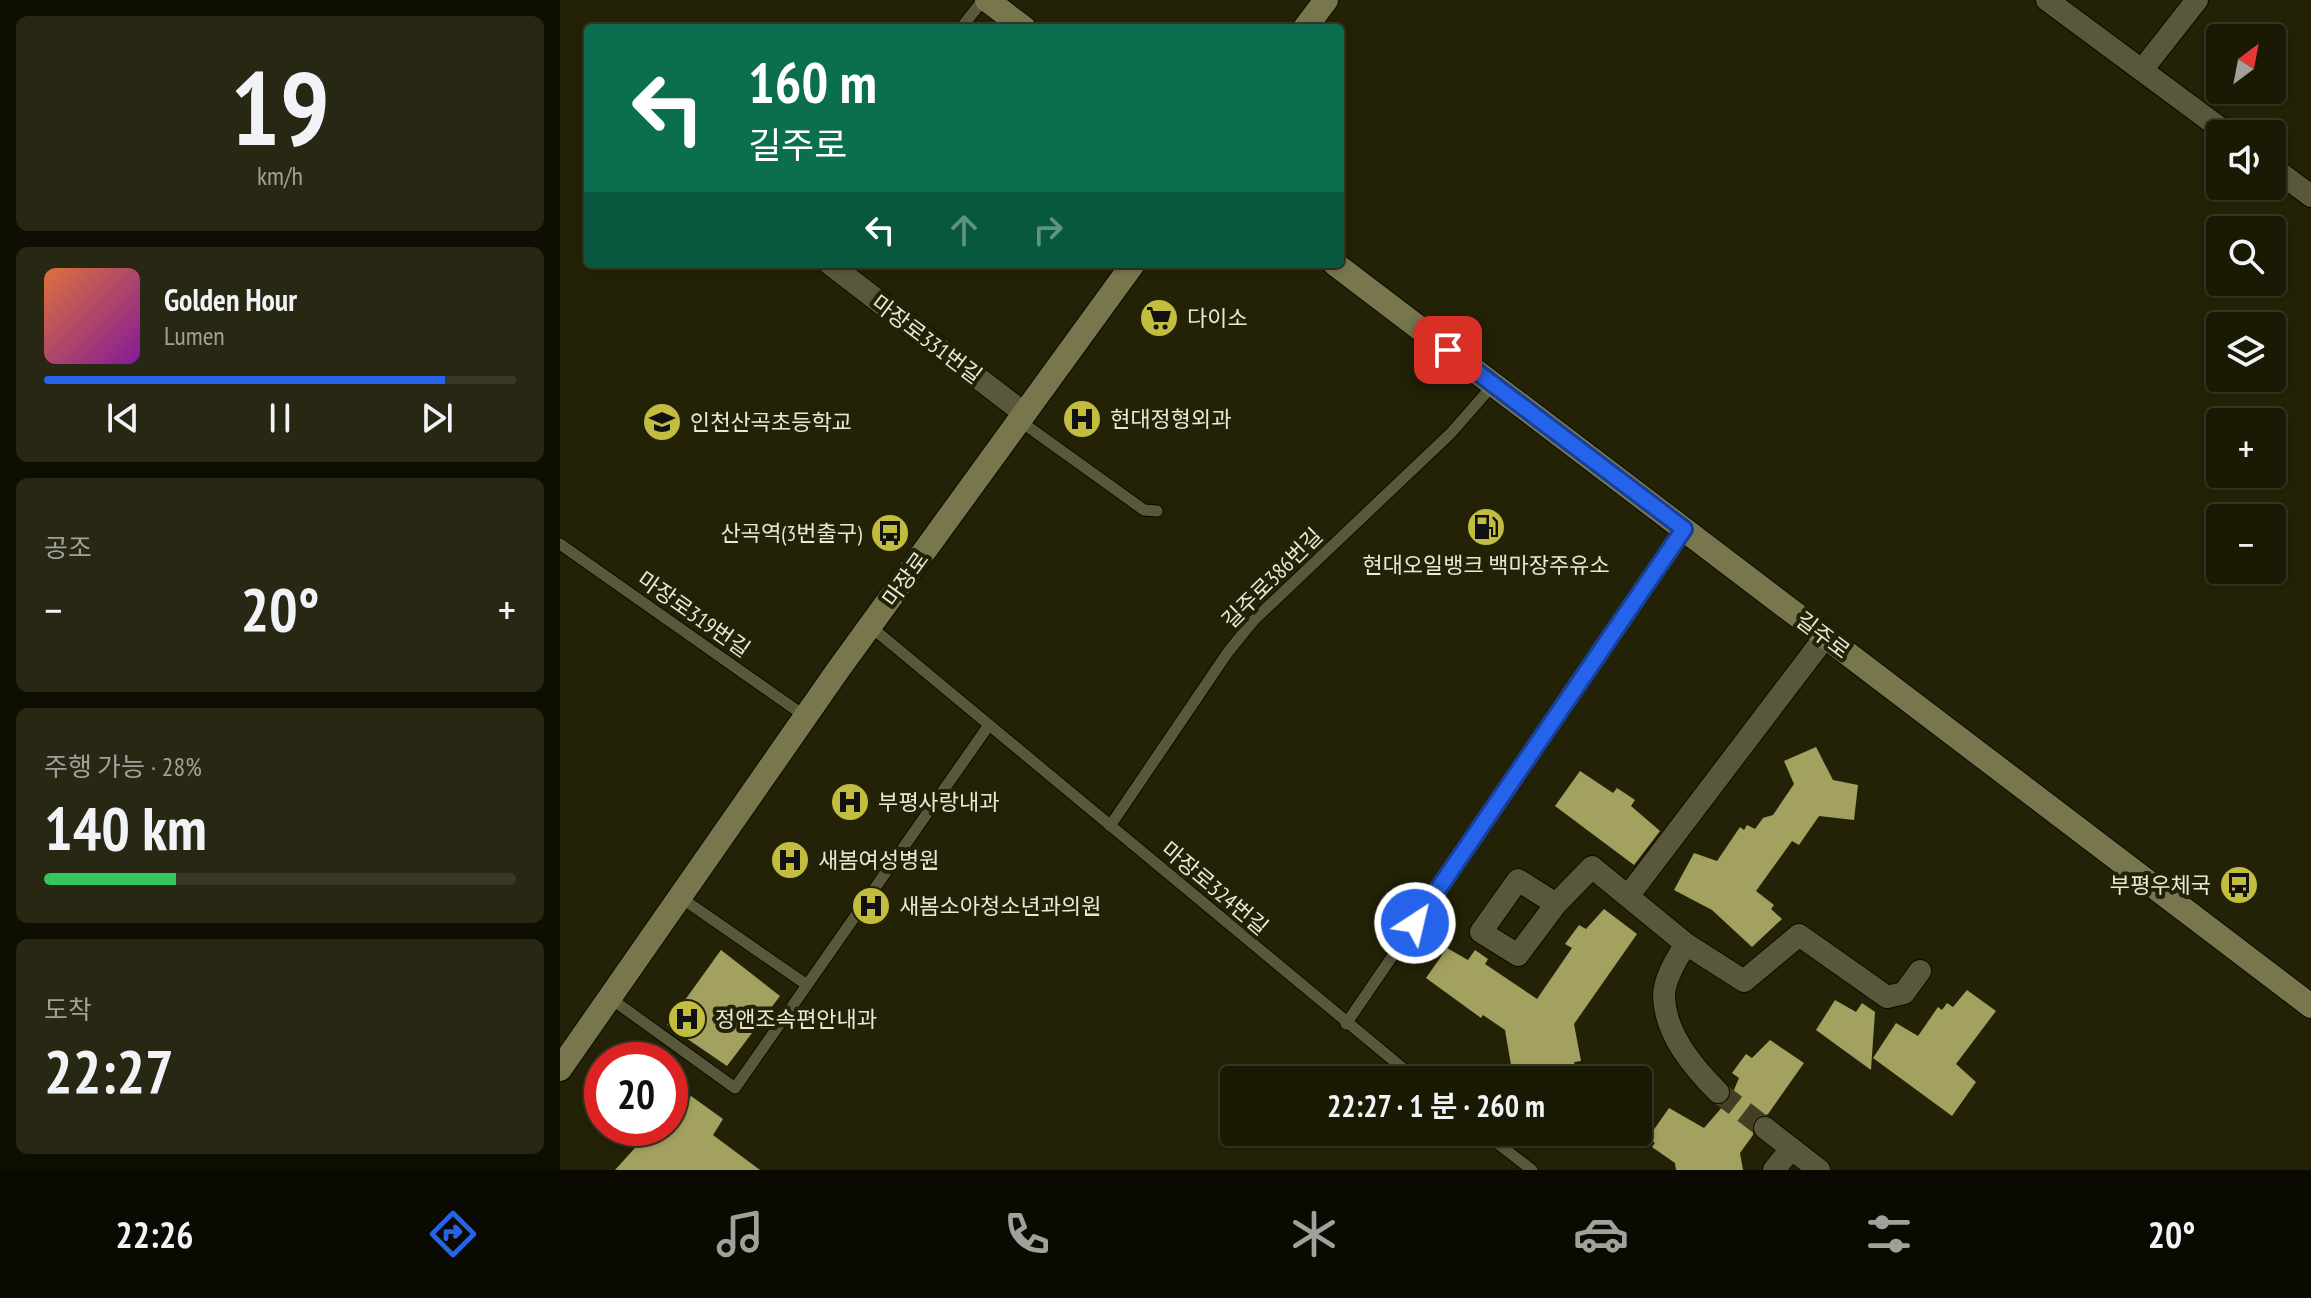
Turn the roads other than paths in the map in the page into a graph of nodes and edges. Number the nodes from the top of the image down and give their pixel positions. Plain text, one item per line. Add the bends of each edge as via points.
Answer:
1 (985, 0) edge
2 (1326, 0) edge
3 (2047, 0) edge
4 (2197, 0) edge
5 (964, 24) edge
6 (1018, 24) edge
7 (1308, 24) edge
8 (2142, 70) junction
9 (2209, 120) edge
10 (2286, 177) edge
11 (2311, 196) edge
12 (835, 268) edge
13 (1130, 268) edge
14 (1340, 268) edge
15 (1493, 384) junction
16 (1023, 417) junction
17 (1157, 511) dead end
18 (1684, 529) junction
19 (560, 544) edge
20 (870, 626) junction
21 (1825, 637) junction
22 (806, 717) junction
23 (989, 725) junction
24 (1110, 826) junction
25 (1629, 895) junction
26 (680, 897) junction
27 (1556, 904) dead end
28 (1686, 944) junction
29 (1920, 971) dead end
30 (807, 985) junction
31 (610, 998) junction
32 (2311, 1006) edge
33 (1346, 1024) junction
34 (1399, 1066) edge
35 (560, 1069) edge
36 (1718, 1092) tunnel mouth
37 (1765, 1128) tunnel mouth
38 (1501, 1146) edge
39 (1791, 1149) junction
40 (1532, 1170) edge
41 (1774, 1170) edge
42 (1819, 1170) edge

1 - 5 lane
1 - 6 main road
2 - 7 main road
3 - 8 street
4 - 8 street
8 - 9 street
10 - 11 street
12 - 16 street, 마장로331번길
13 - 16 main road, 마장로
14 - 15 main road, 길주로
15 - 18 main road, 길주로
15 - 24 lane, 길주로386번길 via 1451,433 1254,620
16 - 17 lane via 1144,510
16 - 20 main road, 마장로
18 - 21 main road, 길주로
18 - 33 lane
19 - 22 lane, 마장로319번길
20 - 22 main road, 마장로
20 - 23 lane, 마장로324번길
21 - 25 street
21 - 32 main road, 길주로
22 - 26 main road, 마장로
23 - 24 lane, 마장로324번길
23 - 30 lane
24 - 33 lane, 마장로324번길
25 - 27 street via 1592,867
25 - 28 street
26 - 30 lane
26 - 31 main road, 마장로
28 - 29 street via 1744,981 1799,935 1887,997 1904,993
28 - 36 street via 1664,995 1684,1058
30 - 31 lane via 735,1088
31 - 35 main road, 마장로
33 - 34 lane, 마장로324번길
37 - 39 street
38 - 40 lane
39 - 41 street
39 - 42 street

